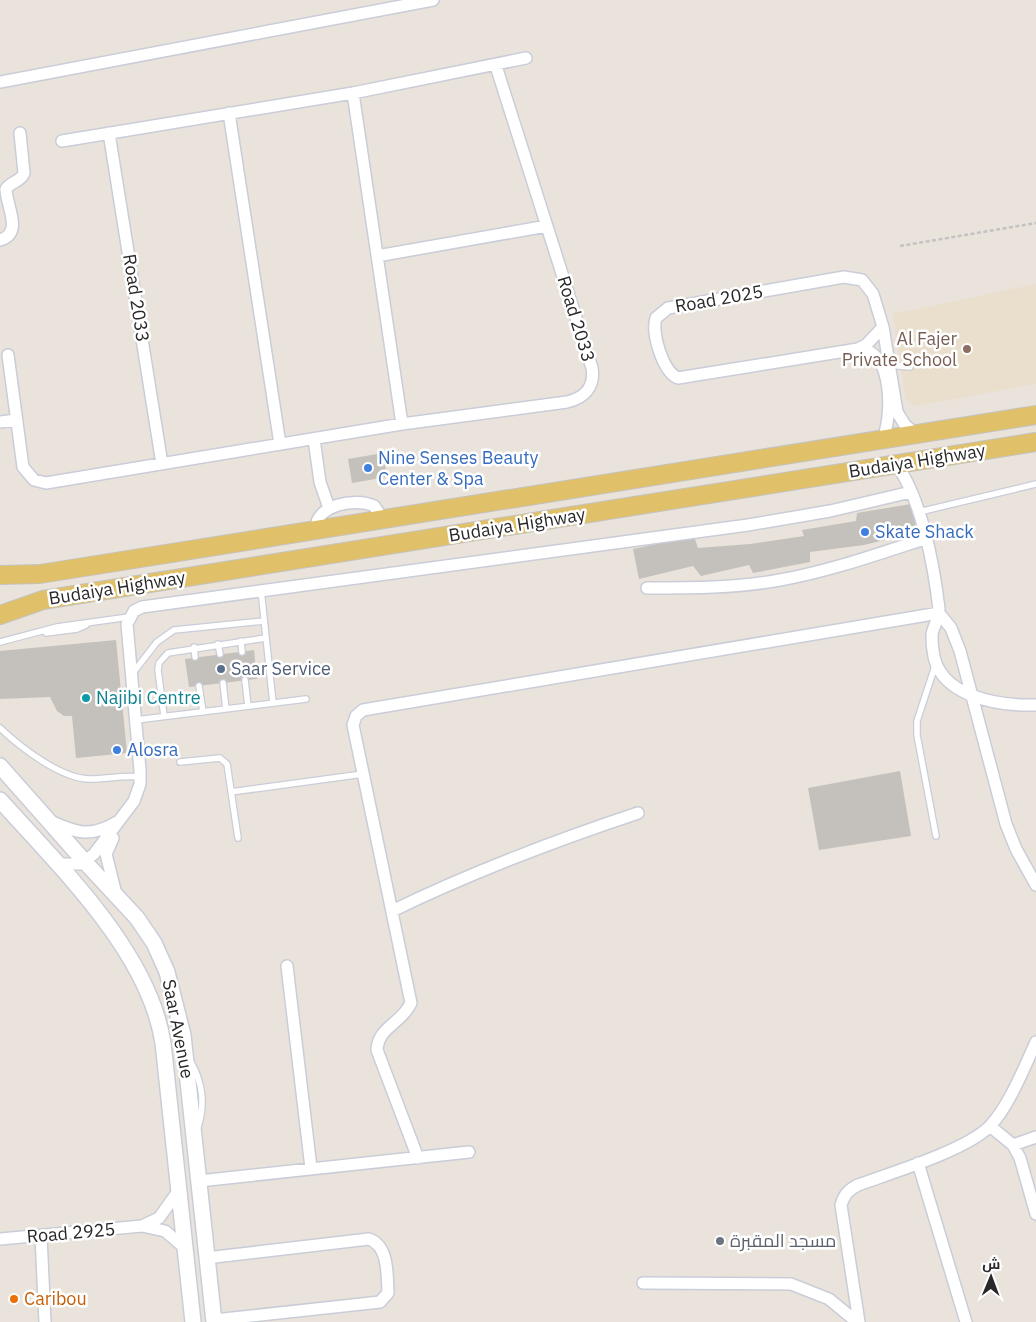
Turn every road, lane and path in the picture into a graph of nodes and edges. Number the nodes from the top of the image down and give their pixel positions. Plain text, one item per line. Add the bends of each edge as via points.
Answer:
1 (434, 0) edge
2 (526, 58) dead end
3 (496, 66) junction
4 (0, 82) edge
5 (352, 93) junction
6 (229, 113) junction
7 (109, 133) junction
8 (20, 134) dead end
9 (62, 141) dead end
10 (1036, 223) edge
11 (547, 226) junction
12 (0, 240) edge
13 (900, 246) dead end
14 (377, 256) junction
15 (882, 327) junction
16 (858, 349) junction
17 (8, 355) dead end
18 (889, 365) junction
19 (910, 367) dead end
20 (1036, 415) edge
21 (16, 420) junction
22 (0, 422) edge
23 (402, 424) junction
24 (917, 435) junction
25 (314, 439) junction
26 (882, 441) junction
27 (1036, 442) edge
28 (280, 444) junction
29 (162, 464) junction
30 (897, 465) junction
31 (1036, 484) edge
32 (912, 492) junction
33 (329, 508) junction
34 (918, 512) junction
35 (383, 520) junction
36 (316, 530) junction
37 (926, 538) junction
38 (0, 575) edge
39 (647, 588) dead end
40 (261, 590) junction
41 (939, 613) junction
42 (0, 615) edge
43 (130, 617) junction
44 (264, 621) junction
45 (266, 638) junction
46 (241, 641) junction
47 (0, 642) edge
48 (218, 644) junction
49 (194, 647) junction
50 (242, 652) dead end
51 (220, 654) dead end
52 (195, 657) dead end
53 (935, 666) junction
54 (131, 676) junction
55 (245, 680) dead end
56 (223, 683) dead end
57 (199, 686) dead end
58 (970, 695) junction
59 (306, 699) dead end
60 (273, 703) junction
61 (1036, 705) edge
62 (248, 706) junction
63 (226, 709) junction
64 (202, 712) junction
65 (164, 716) junction
66 (136, 720) junction
67 (0, 728) edge
68 (180, 762) dead end
69 (0, 766) edge
70 (363, 774) junction
71 (140, 778) junction
72 (231, 792) junction
73 (0, 800) edge
74 (638, 813) dead end
75 (123, 819) junction
76 (48, 820) junction
77 (936, 836) dead end
78 (238, 838) dead end
79 (85, 862) junction
80 (59, 864) junction
81 (1036, 885) edge
82 (116, 894) junction
83 (392, 910) junction
84 (287, 966) dead end
85 (1036, 1042) edge
86 (990, 1126) junction
87 (1036, 1138) edge
88 (1013, 1145) junction
89 (469, 1152) dead end
90 (418, 1158) junction
91 (918, 1164) junction
92 (311, 1168) junction
93 (199, 1181) junction
94 (179, 1190) junction
95 (1036, 1214) edge
96 (142, 1226) junction
97 (41, 1236) junction
98 (0, 1239) edge
99 (185, 1248) junction
100 (206, 1258) junction
101 (643, 1282) dead end
102 (214, 1321) edge
103 (45, 1322) edge
104 (193, 1322) edge
105 (858, 1322) edge
106 (966, 1322) edge

1 - 4 street
2 - 3 street
3 - 5 street
3 - 11 street, Road 2033
5 - 6 street
5 - 14 street
6 - 7 street
6 - 28 street
7 - 9 street
7 - 29 street, Road 2033
8 - 12 street via 24,173 6,190 13,228
10 - 13 path
11 - 14 street
11 - 23 street, Road 2033 via 592,368 592,384 588,391 582,397 567,402
14 - 23 street
15 - 16 street
15 - 16 street, Road 2025 via 870,288 862,280 850,276 668,308 654,323 666,369 683,379
15 - 18 street, Road 2025
16 - 26 street via 874,353 883,366 890,413
17 - 21 street, Road 2033
18 - 19 lane
18 - 24 street, Road 2025 via 897,412
20 - 24 main road, Budaiya Highway
21 - 22 street
21 - 29 street, Road 2033 via 23,466 29,476 40,482
23 - 25 street, Road 2033
24 - 26 main road, Budaiya Highway
25 - 28 street, Road 2033
25 - 33 street via 320,482
26 - 35 main road, Budaiya Highway
27 - 30 main road, Budaiya Highway
28 - 29 street, Road 2033
30 - 32 street
30 - 42 main road, Budaiya Highway via 43,600
31 - 34 lane
32 - 34 street
32 - 40 street via 748,526
33 - 35 street via 364,502 374,506
33 - 36 street via 318,516
34 - 37 street
35 - 36 main road, Budaiya Highway
36 - 38 main road, Budaiya Highway via 40,574
37 - 39 street via 780,580 727,586
37 - 41 street
40 - 43 street via 142,607
40 - 44 lane
41 - 53 street via 932,635
41 - 58 street via 956,638
41 - 70 street via 363,710 356,716 354,725
43 - 47 lane via 21,635
43 - 54 street via 127,632
44 - 45 lane
44 - 54 lane via 174,630 157,642
45 - 46 lane
45 - 60 lane
46 - 48 lane
46 - 50 lane
48 - 49 lane
48 - 51 lane
49 - 52 lane
49 - 65 lane via 168,653 159,663
53 - 58 street via 945,679
53 - 77 lane via 917,721 917,735
54 - 66 street
55 - 62 lane
56 - 63 lane
57 - 64 lane
58 - 61 street via 996,703
58 - 81 street via 1010,837
59 - 60 lane
60 - 62 lane
62 - 63 lane
63 - 64 lane
64 - 65 lane
65 - 66 lane
66 - 71 street
67 - 71 lane via 36,757 73,775 89,779
68 - 72 lane via 224,760
69 - 76 street, Saar Avenue
70 - 72 lane
70 - 83 street
71 - 75 street via 134,802
72 - 78 lane
73 - 80 street, Saar Avenue
74 - 83 street via 513,857
75 - 76 street via 105,829 88,833
75 - 79 street
75 - 82 street via 106,854
76 - 79 street, Saar Avenue
79 - 80 street
79 - 82 street, Saar Avenue
80 - 94 street, Saar Avenue via 126,951 155,1007 163,1043
82 - 93 street, Saar Avenue via 145,928 161,957 177,1005
83 - 90 street via 410,1003 406,1013 382,1032 377,1050
84 - 92 street
85 - 86 street via 999,1115
86 - 88 street
86 - 91 street via 966,1143
87 - 88 street
88 - 95 street via 1020,1158
89 - 90 street
90 - 92 street
91 - 105 street via 858,1185 844,1196 841,1206
91 - 106 street
92 - 93 street
93 - 100 street, Saar Avenue
94 - 96 street, Road 2925 via 164,1212 153,1222
94 - 99 street, Saar Avenue
96 - 97 street, Road 2925
96 - 99 street, Road 2925 via 165,1231
97 - 98 street, Road 2925
97 - 103 street
99 - 104 street, Saar Avenue
100 - 102 street, Saar Avenue
100 - 102 street via 369,1239 377,1242 384,1255 388,1293 380,1302
101 - 105 street via 791,1284 829,1299

